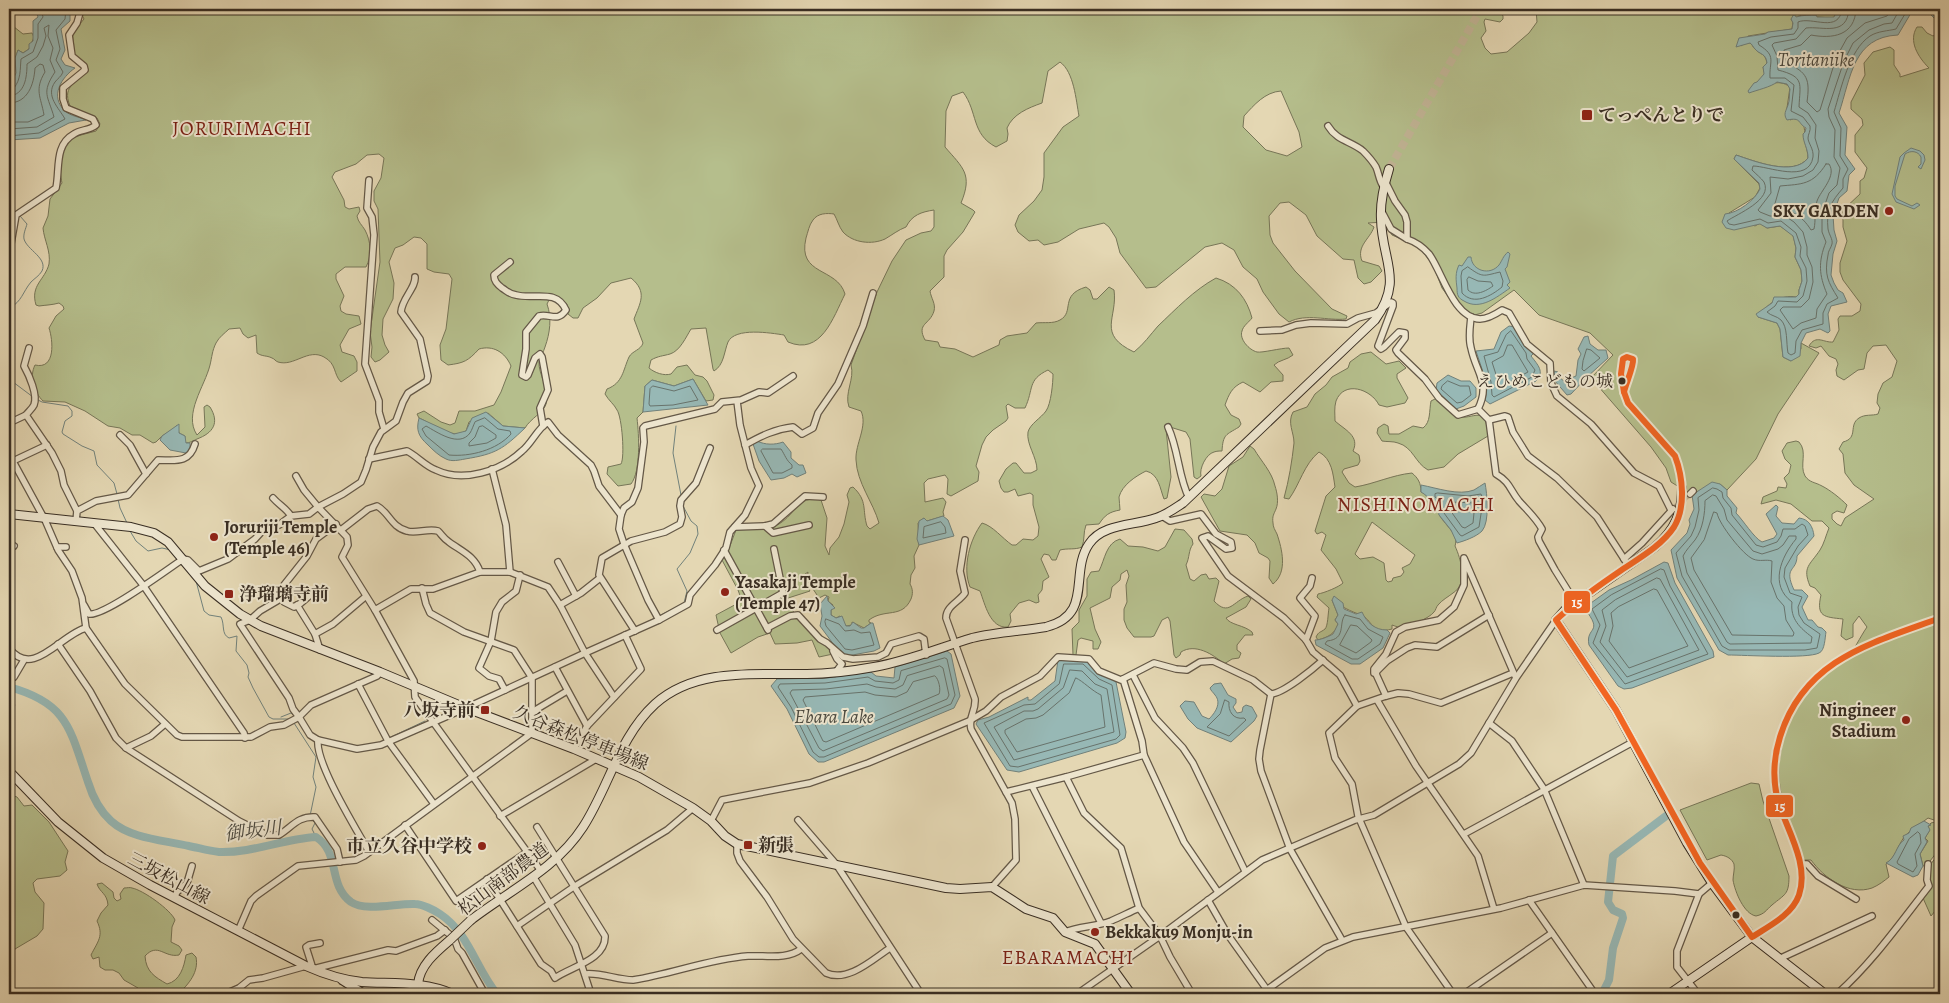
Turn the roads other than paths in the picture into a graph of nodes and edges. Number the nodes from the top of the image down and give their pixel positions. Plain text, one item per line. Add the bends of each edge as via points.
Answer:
1 (81, 9) edge
2 (1328, 126) dead end
3 (1389, 169) tunnel mouth
4 (369, 180) dead end
5 (1384, 183) junction
6 (1381, 210) junction
7 (1407, 238) junction
8 (9, 256) edge
9 (510, 262) dead end
10 (416, 277) dead end
11 (873, 293) dead end
12 (1383, 308) junction
13 (1471, 317) junction
14 (1260, 332) dead end
15 (29, 348) dead end
16 (793, 376) dead end
17 (737, 401) junction
18 (1478, 409) junction
19 (26, 415) junction
20 (1489, 420) junction
21 (9, 423) edge
22 (543, 426) junction
23 (1168, 427) dead end
24 (384, 428) junction
25 (120, 435) dead end
26 (195, 444) dead end
27 (47, 445) junction
28 (746, 445) junction
29 (710, 448) dead end
30 (10, 458) edge
31 (370, 459) junction
32 (492, 469) junction
33 (146, 474) junction
34 (296, 476) dead end
35 (1682, 488) dead end
36 (823, 497) dead end
37 (273, 498) dead end
38 (1189, 498) junction
39 (318, 507) junction
40 (77, 511) junction
41 (9, 514) edge
42 (621, 515) junction
43 (291, 516) junction
44 (1162, 516) junction
45 (44, 519) junction
46 (76, 521) junction
47 (94, 523) junction
48 (336, 524) junction
49 (809, 525) dead end
50 (765, 526) junction
51 (735, 527) junction
52 (341, 530) junction
53 (965, 540) dead end
54 (624, 544) junction
55 (57, 547) junction
56 (66, 547) dead end
57 (774, 549) dead end
58 (724, 550) junction
59 (183, 560) junction
60 (558, 562) dead end
61 (1626, 562) junction
62 (480, 572) junction
63 (510, 572) junction
64 (520, 575) junction
65 (600, 578) junction
66 (1312, 578) dead end
67 (143, 585) junction
68 (422, 588) junction
69 (314, 592) dead end
70 (576, 596) junction
71 (365, 597) junction
72 (282, 598) junction
73 (1575, 602) junction
74 (560, 605) junction
75 (84, 606) junction
76 (297, 606) junction
77 (756, 609) junction
78 (375, 610) junction
79 (1489, 615) junction
80 (250, 620) junction
81 (659, 620) junction
82 (1556, 620) junction
83 (86, 628) junction
84 (717, 630) dead end
85 (635, 631) junction
86 (315, 634) junction
87 (625, 635) junction
88 (1306, 640) junction
89 (492, 641) junction
90 (58, 644) junction
91 (955, 645) junction
92 (831, 647) junction
93 (9, 648) edge
94 (320, 650) junction
95 (586, 653) junction
96 (926, 655) junction
97 (24, 660) junction
98 (1323, 660) junction
99 (555, 667) junction
100 (380, 672) junction
101 (835, 673) junction
102 (1376, 673) junction
103 (1134, 675) junction
104 (1514, 676) junction
105 (14, 677) dead end
106 (532, 678) junction
107 (1123, 679) junction
108 (358, 684) junction
109 (414, 687) junction
110 (505, 690) junction
111 (567, 691) junction
112 (1271, 694) junction
113 (1386, 696) junction
114 (614, 697) junction
115 (1378, 700) junction
116 (1356, 706) junction
117 (466, 708) junction
118 (532, 712) junction
119 (299, 717) junction
120 (969, 721) junction
121 (432, 722) junction
122 (1488, 723) junction
123 (165, 724) junction
124 (587, 726) junction
125 (532, 733) junction
126 (245, 738) junction
127 (318, 740) junction
128 (388, 742) junction
129 (1633, 742) junction
130 (126, 748) junction
131 (574, 749) junction
132 (1144, 755) junction
133 (596, 759) junction
134 (614, 766) junction
135 (9, 771) edge
136 (472, 776) junction
137 (1066, 777) junction
138 (1428, 781) junction
139 (1032, 786) junction
140 (1544, 789) junction
141 (1006, 792) junction
142 (434, 804) junction
143 (693, 808) junction
144 (500, 816) junction
145 (1360, 819) junction
146 (710, 820) junction
147 (798, 820) dead end
148 (406, 825) junction
149 (537, 827) dead end
150 (1464, 834) junction
151 (736, 844) junction
152 (1290, 849) junction
153 (369, 852) junction
154 (527, 852) junction
155 (556, 858) junction
156 (339, 862) junction
157 (836, 864) junction
158 (1800, 864) dead end
159 (1928, 864) dead end
160 (192, 866) dead end
161 (541, 871) junction
162 (1245, 871) junction
163 (533, 876) junction
164 (487, 879) junction
165 (1712, 884) junction
166 (1584, 885) junction
167 (575, 886) junction
168 (992, 887) junction
169 (1218, 892) junction
170 (1698, 894) junction
171 (174, 898) junction
172 (500, 899) junction
173 (1856, 899) dead end
174 (1208, 900) junction
175 (1529, 900) junction
176 (550, 904) junction
177 (1140, 908) junction
178 (1494, 909) junction
179 (1872, 916) dead end
180 (432, 920) dead end
181 (1100, 924) junction
182 (517, 926) junction
183 (1406, 927) junction
184 (445, 930) junction
185 (238, 932) junction
186 (1065, 932) junction
187 (1552, 933) junction
188 (1750, 935) junction
189 (1160, 936) junction
190 (1342, 940) junction
191 (320, 943) dead end
192 (890, 948) junction
193 (801, 949) junction
194 (1781, 958) junction
195 (583, 964) junction
196 (310, 968) junction
197 (1114, 968) junction
198 (585, 974) junction
199 (338, 977) junction
200 (1687, 981) junction
201 (363, 982) junction
202 (418, 984) junction
203 (1268, 992) edge
204 (362, 993) edge
205 (225, 994) edge
206 (453, 994) edge
207 (485, 994) edge
208 (591, 994) edge
209 (921, 994) edge
210 (1077, 994) edge
211 (1131, 994) edge
212 (1192, 994) edge
213 (1261, 994) edge
214 (1453, 994) edge
215 (1464, 994) edge
216 (1595, 994) edge
217 (1669, 994) edge
218 (1698, 994) edge
219 (1825, 994) edge
220 (1837, 994) edge

1 - 8 street via 69,35 72,56 85,70 63,88 63,99 66,108 92,119 96,125 73,134 64,143 58,162 56,188 17,214
2 - 5 street via 1338,138 1362,150 1376,168 1380,182
3 - 5 street
4 - 24 street via 366,208 372,217 374,235 365,364 379,401
5 - 6 street
5 - 7 street via 1405,215
6 - 7 street via 1390,229
6 - 12 street via 1391,285
7 - 13 street via 1418,243 1428,254 1454,299
9 - 22 street via 494,275 494,280 507,293 554,297 566,310 561,316 539,316 526,332 522,375 528,375 540,354 548,390 540,408
10 - 24 street via 401,312 420,339 428,379 408,393 398,418
11 - 28 street via 863,326 838,384 818,413 813,428 802,434 793,427 787,428 765,434
12 - 14 street via 1347,324 1296,325
12 - 18 street via 1393,303 1377,343 1379,347 1384,348 1399,332 1405,333 1396,350 1426,379 1435,394 1458,415
12 - 38 street, 松山南部農道 via 1365,330
13 - 18 street via 1471,350 1484,392
13 - 61 street via 1485,318 1502,310 1509,313 1527,344 1550,363 1551,383 1556,396 1591,424 1634,473 1659,486 1672,509
15 - 19 street via 24,366 34,406
16 - 17 street via 771,392 759,392
17 - 28 street
17 - 42 street via 722,402 715,409 645,426 638,488
18 - 20 street
19 - 21 street
19 - 27 street
20 - 61 street via 1508,417 1528,456 1557,478 1597,517
20 - 73 street via 1496,474 1508,481 1517,498 1542,528 1539,540
22 - 32 street via 523,451
22 - 42 street via 548,422 591,465 600,486
23 - 38 street
24 - 31 street via 372,447
25 - 33 street via 130,445
26 - 33 street via 186,458 158,460
27 - 30 street
27 - 40 street
28 - 51 street via 750,468 759,489 746,515
29 - 54 street via 696,483 682,498 680,524
30 - 45 street
31 - 32 street via 407,451 429,467 448,474 469,475
31 - 39 street via 361,482
32 - 63 street via 506,526
33 - 40 street via 128,495 96,501
34 - 39 street
35 - 61 street via 1679,516 1673,528 1655,547
36 - 50 street via 805,496 778,521
37 - 43 street
38 - 44 street, 松山南部農道
39 - 43 street via 304,516
39 - 48 street
40 - 46 street
41 - 45 street, 久谷森松停車場線
42 - 54 street via 619,529
43 - 59 street via 279,525 265,528 255,539 214,566 199,571 188,560
44 - 88 street via 1170,521 1198,513 1204,516 1216,534 1233,545 1226,548 1208,536 1202,538 1225,573 1284,618
44 - 91 street, 松山南部農道 via 1109,529 1093,539 1082,559 1077,600 1070,614 1060,622 1046,628 989,634
45 - 46 street, 久谷森松停車場線
45 - 55 street
46 - 47 street, 久谷森松停車場線
47 - 59 street, 久谷森松停車場線 via 154,533 168,542
47 - 67 street
48 - 52 street
48 - 72 street via 316,539 280,590
49 - 50 street via 773,533
50 - 51 street
51 - 58 street
52 - 62 street via 377,506 405,530 438,530 447,541 476,562
52 - 71 street via 348,545 342,557
53 - 91 street via 960,571 965,593 946,613
54 - 65 street via 602,558
54 - 81 street
55 - 56 street
55 - 75 street via 72,571
57 - 77 street via 783,593
58 - 77 street
58 - 81 street via 690,595 688,604
59 - 67 street
59 - 80 street, 久谷森松停車場線 via 205,586
60 - 70 street
61 - 73 street
62 - 63 street
62 - 68 street via 433,589
63 - 64 street
64 - 74 street via 548,587
64 - 89 street via 516,591 502,602 496,612
65 - 70 street
65 - 85 street
66 - 88 street via 1300,598 1315,616
67 - 75 street via 95,615 89,614
67 - 126 street
68 - 78 street via 410,589
68 - 89 street via 430,613 464,632
69 - 76 street
70 - 74 street
71 - 78 street
71 - 86 street via 333,624
72 - 76 street via 289,605
72 - 80 street
73 - 82 street
74 - 95 street
75 - 83 street
76 - 86 street
77 - 84 street
77 - 92 street via 767,629 798,615
78 - 109 street via 414,681
79 - 102 street via 1437,647 1415,645 1407,648
79 - 102 street via 1464,558 1464,585 1454,607 1439,620 1396,632 1386,654 1374,669
79 - 104 street
80 - 94 street, 久谷森松停車場線
80 - 119 street via 240,624
81 - 85 street
82 - 104 street
82 - 129 street via 1597,679
83 - 90 street
83 - 123 street via 125,684
85 - 87 street
86 - 94 street
87 - 95 street
87 - 114 street via 641,669
88 - 98 street
89 - 106 street via 514,650
89 - 110 street via 479,668 499,679
90 - 97 street via 38,658
90 - 130 street via 90,691 116,738
91 - 96 street, 松山南部農道
91 - 120 street via 975,699
92 - 96 street via 848,659 878,657 886,653 891,644 919,636 924,640
92 - 101 street via 842,664
93 - 97 street
94 - 100 street, 久谷森松停車場線
95 - 99 street
95 - 114 street
96 - 101 street, 松山南部農道
97 - 105 street
98 - 112 street
98 - 116 street via 1340,675
99 - 106 street
99 - 111 street
100 - 108 street via 378,676
100 - 109 street, 久谷森松停車場線
101 - 134 street, 松山南部農道 via 728,675 690,684 655,704 629,735
102 - 113 street
103 - 107 street
103 - 112 street via 1154,663 1187,670 1200,662 1213,661 1253,680
103 - 162 street via 1155,718 1193,763
104 - 113 street via 1441,703 1409,694
104 - 122 street
106 - 110 street
106 - 118 street
107 - 120 street via 1101,672 1089,659 1058,657 1040,676 1000,698
107 - 132 street
108 - 119 street via 311,705
108 - 128 street
109 - 117 street, 久谷森松停車場線
109 - 121 street via 415,698
110 - 117 street
111 - 118 street
111 - 124 street
112 - 152 street via 1259,764
113 - 115 street
114 - 124 street
115 - 116 street
115 - 138 street
116 - 145 street via 1331,730 1329,736 1335,758 1352,784
117 - 121 street
117 - 125 street, 久谷森松停車場線
118 - 125 street
119 - 126 street
119 - 127 street via 310,735
120 - 141 street
120 - 146 street via 816,782 722,800
121 - 128 street
121 - 136 street
122 - 138 street via 1471,753 1454,768
122 - 140 street via 1512,741
123 - 126 street via 185,738
123 - 130 street via 151,736
124 - 131 street
125 - 131 street, 久谷森松停車場線
125 - 136 street
127 - 128 street via 357,749
127 - 153 street via 326,773
128 - 142 street
129 - 140 street
129 - 165 street
130 - 156 street via 226,814 267,835 279,835 304,818 315,817 337,849
131 - 133 street, 久谷森松停車場線
132 - 137 street
132 - 169 street via 1184,842
133 - 134 street, 久谷森松停車場線
133 - 144 street
134 - 143 street, 久谷森松停車場線
134 - 155 street, 松山南部農道 via 583,826
135 - 171 street, 三坂松山線 via 58,822 85,844 122,870
136 - 142 street
136 - 144 street
137 - 139 street
137 - 177 street via 1084,813 1121,848
138 - 145 street via 1374,816
138 - 150 street
139 - 141 street
139 - 181 street
140 - 150 street
140 - 166 street
141 - 168 street via 1013,810 1017,855 1014,864
142 - 148 street
143 - 146 street, 久谷森松停車場線
143 - 167 street via 667,830
144 - 154 street
145 - 152 street
145 - 183 street
146 - 151 street, 久谷森松停車場線
147 - 157 street
148 - 153 street
148 - 164 street via 456,901
149 - 155 street
150 - 178 street via 1481,863
151 - 157 street, 久谷森松停車場線
151 - 193 street via 740,861
152 - 162 street via 1274,854
152 - 190 street
153 - 156 street via 356,860
154 - 161 street
154 - 164 street
155 - 161 street, 松山南部農道
155 - 167 street
156 - 185 street via 298,866 251,901
157 - 168 street, 久谷森松停車場線 via 946,888
157 - 192 street
158 - 173 street via 1807,864 1818,876
159 - 220 street via 1929,886 1849,984
160 - 171 street via 187,884
161 - 163 street, 松山南部農道
162 - 169 street
163 - 172 street, 松山南部農道
163 - 176 street
164 - 172 street
165 - 170 street
165 - 188 street
166 - 170 street
166 - 175 street
167 - 176 street
167 - 195 street via 605,939 600,951
168 - 186 street via 1026,909 1053,918
169 - 174 street
170 - 200 street via 1676,951 1677,967
171 - 185 street, 三坂松山線
172 - 182 street
172 - 202 street, 松山南部農道, bridge via 471,920 432,957 422,970
174 - 189 street
174 - 203 street
175 - 178 street
175 - 187 street
176 - 182 street
176 - 195 street
177 - 181 street
177 - 189 street
178 - 183 street
179 - 194 street
180 - 184 street
181 - 186 street
182 - 195 street via 541,964 555,978
183 - 190 street
183 - 214 street
184 - 196 street via 438,936 396,950
184 - 207 street via 454,938
185 - 196 street, 三坂松山線
186 - 197 street via 1095,944
187 - 215 street
187 - 216 street
188 - 194 street
188 - 200 street
189 - 197 street
189 - 212 street
190 - 203 street via 1325,948
191 - 196 street via 306,947
192 - 193 street via 850,973 838,976 826,973
192 - 209 street
193 - 198 street via 780,956 740,957 633,980
194 - 219 street
195 - 198 street
196 - 199 street, 三坂松山線
196 - 205 street via 249,980
197 - 210 street
197 - 211 street
198 - 208 street
199 - 201 street, 三坂松山線
199 - 204 street, 三坂松山線
200 - 217 street
200 - 218 street
201 - 202 street, 三坂松山線
201 - 204 street via 360,987
202 - 206 street, 三坂松山線
203 - 213 street

